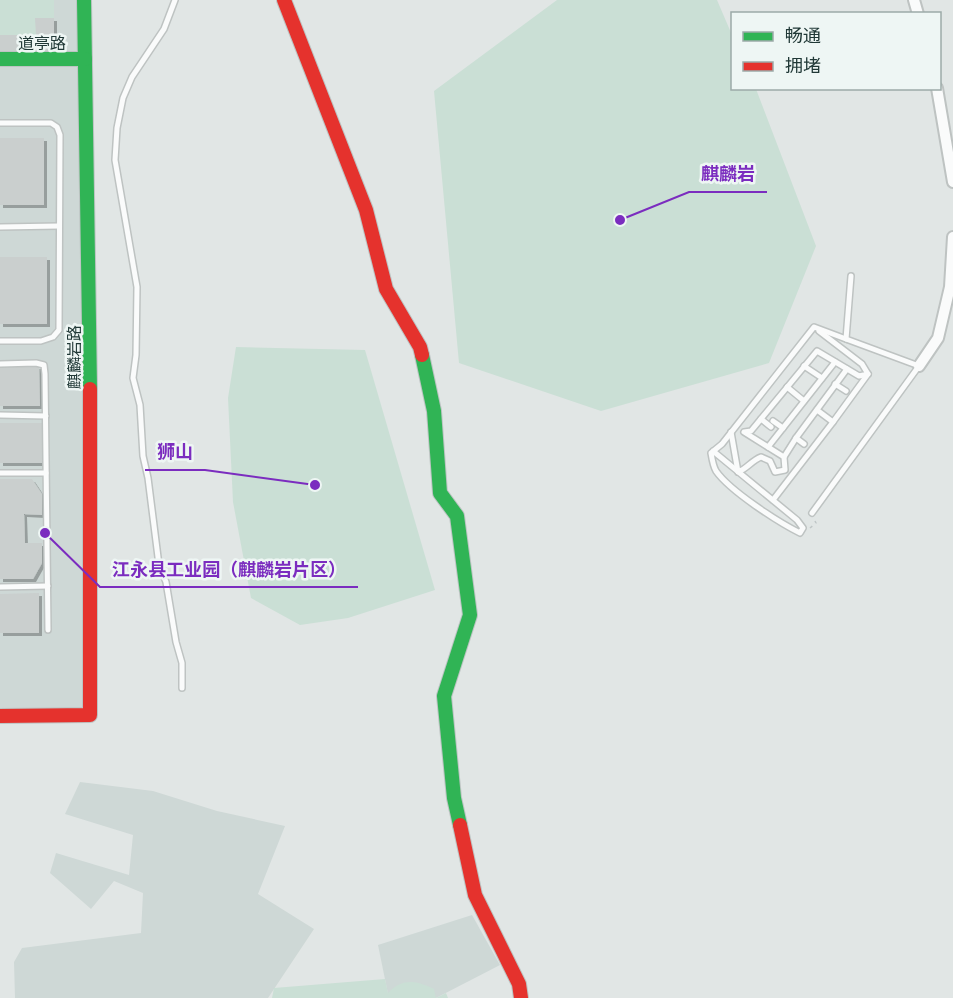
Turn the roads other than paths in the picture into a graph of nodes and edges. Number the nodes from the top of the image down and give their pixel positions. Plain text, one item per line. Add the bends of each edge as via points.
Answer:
1 (84, 0) edge
2 (175, 0) edge
3 (284, 0) edge
4 (0, 59) edge
5 (85, 59) junction
6 (937, 90) edge
7 (0, 123) edge
8 (953, 182) edge
9 (59, 226) junction
10 (0, 227) edge
11 (953, 237) edge
12 (851, 276) dead end
13 (814, 327) junction
14 (846, 339) junction
15 (0, 341) edge
16 (835, 362) junction
17 (0, 363) edge
18 (804, 366) junction
19 (919, 366) junction
20 (847, 369) junction
21 (868, 374) junction
22 (822, 378) junction
23 (835, 384) junction
24 (787, 387) junction
25 (846, 391) dead end
26 (804, 401) junction
27 (817, 410) junction
28 (0, 415) edge
29 (46, 416) junction
30 (761, 418) junction
31 (833, 422) junction
32 (783, 428) junction
33 (731, 432) junction
34 (796, 438) junction
35 (804, 444) dead end
36 (768, 447) junction
37 (713, 451) junction
38 (784, 457) junction
39 (738, 472) junction
40 (0, 473) edge
41 (46, 473) junction
42 (773, 500) junction
43 (812, 513) road end
44 (0, 586) edge
45 (48, 586) junction
46 (48, 630) dead end
47 (182, 688) dead end
48 (0, 716) edge
49 (521, 998) edge

1 - 5 street, 麒麟岩路
2 - 47 lane via 164,29 123,98 116,160 136,287 134,389 140,405 143,456 159,565 182,663
3 - 49 street via 366,210 386,289 420,347 434,411 441,493 457,516 470,615 444,696 454,798 475,895 519,984
4 - 5 street, 道亭路
5 - 48 street, 麒麟岩路 via 90,715
6 - 8 street
7 - 9 lane via 51,123 57,127
9 - 10 lane
9 - 15 lane via 59,330 41,341
11 - 19 street via 950,286 938,338
12 - 14 lane
13 - 14 lane
13 - 21 lane via 862,364
13 - 33 lane
14 - 19 lane
16 - 18 lane via 817,351
16 - 20 lane
16 - 22 lane
17 - 29 lane via 44,365
18 - 22 lane
18 - 24 lane
19 - 43 lane
20 - 21 lane via 859,376
20 - 23 lane
21 - 31 lane
22 - 26 lane
23 - 25 lane
23 - 27 lane
24 - 26 lane
24 - 30 lane
26 - 32 lane
27 - 31 lane
27 - 34 lane
28 - 29 lane
29 - 41 lane
30 - 32 lane
30 - 36 lane via 751,432 744,432
31 - 42 lane
32 - 36 lane
33 - 37 lane
33 - 39 lane
34 - 35 lane
34 - 38 lane
36 - 38 lane
37 - 39 lane
37 - 42 lane via 715,469 724,481 777,522 800,533 803,528 797,520
38 - 39 lane via 784,470 775,472 770,461 761,457
39 - 42 lane
40 - 41 lane
41 - 45 lane
44 - 45 lane
45 - 46 lane

